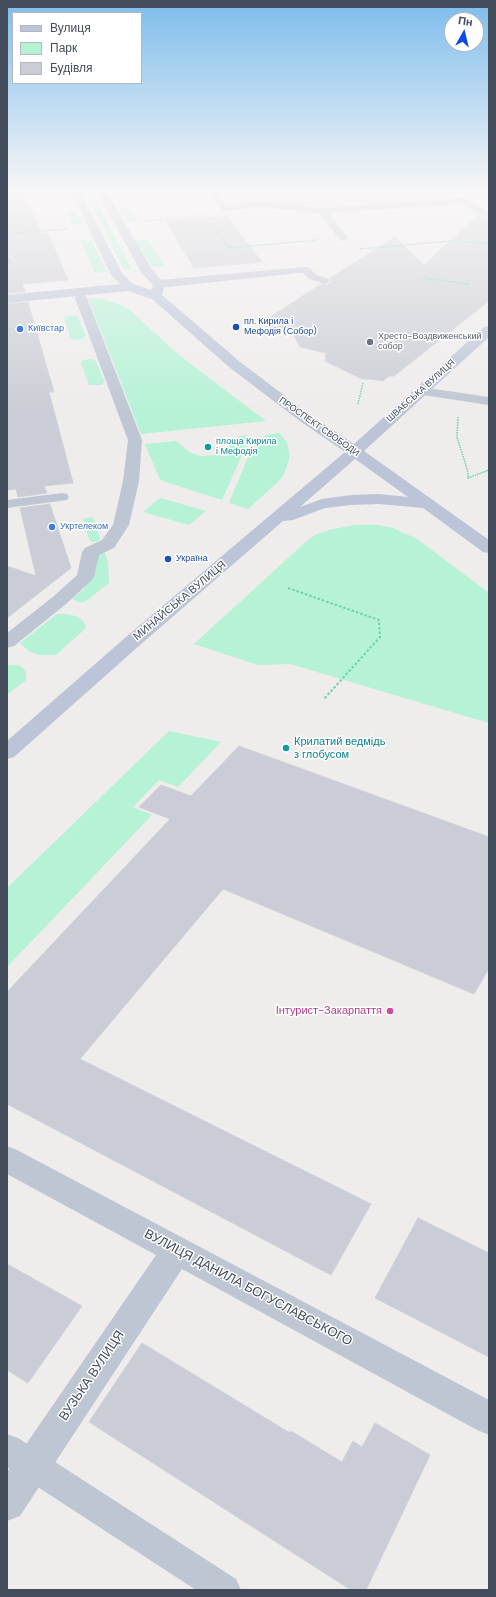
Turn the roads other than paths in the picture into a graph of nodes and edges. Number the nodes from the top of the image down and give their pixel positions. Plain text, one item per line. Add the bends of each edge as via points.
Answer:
1 (112, 265) edge
2 (143, 265) edge
3 (305, 270) joint
4 (325, 281) dead end
5 (129, 287) junction
6 (158, 290) junction
7 (80, 298) dead end
8 (7, 299) edge
9 (489, 330) edge
10 (421, 390) junction
11 (489, 401) edge
12 (354, 452) junction
13 (62, 497) dead end
14 (425, 503) junction
15 (7, 504) edge
16 (270, 524) junction
17 (489, 548) edge
18 (7, 642) edge
19 (7, 752) edge
20 (7, 1159) edge
21 (177, 1250) junction
22 (489, 1418) edge
23 (20, 1457) edge
24 (7, 1503) edge
25 (224, 1590) edge

1 - 5 main road, ПРОСПЕКТ СВОБОДИ via 117,275
2 - 6 main road, ПРОСПЕКТ СВОБОДИ
3 - 4 lane via 313,277
3 - 6 street
5 - 6 main road, ПРОСПЕКТ СВОБОДИ
5 - 8 main road
6 - 12 main road, ПРОСПЕКТ СВОБОДИ via 234,364
7 - 18 street via 135,440 131,481 121,525 108,544 91,552 84,577 60,600
9 - 10 main road, ШВАБСЬКА ВУЛИЦЯ
10 - 11 street
10 - 12 main road, ШВАБСЬКА ВУЛИЦЯ
12 - 14 main road, ПРОСПЕКТ СВОБОДИ
12 - 16 main road, МИНАЙСЬКА ВУЛИЦЯ
13 - 15 lane
14 - 16 main road via 378,499 336,502 322,504
14 - 17 main road, ПРОСПЕКТ СВОБОДИ
16 - 19 main road, МИНАЙСЬКА ВУЛИЦЯ
20 - 21 street, ВУЛИЦЯ ДАНИЛА БОГУСЛАВСЬКОГО
21 - 22 street, ВУЛИЦЯ ДАНИЛА БОГУСЛАВСЬКОГО
21 - 23 street, ВУЗЬКА ВУЛИЦЯ
23 - 24 street, ВУЗЬКА ВУЛИЦЯ
23 - 25 lane

